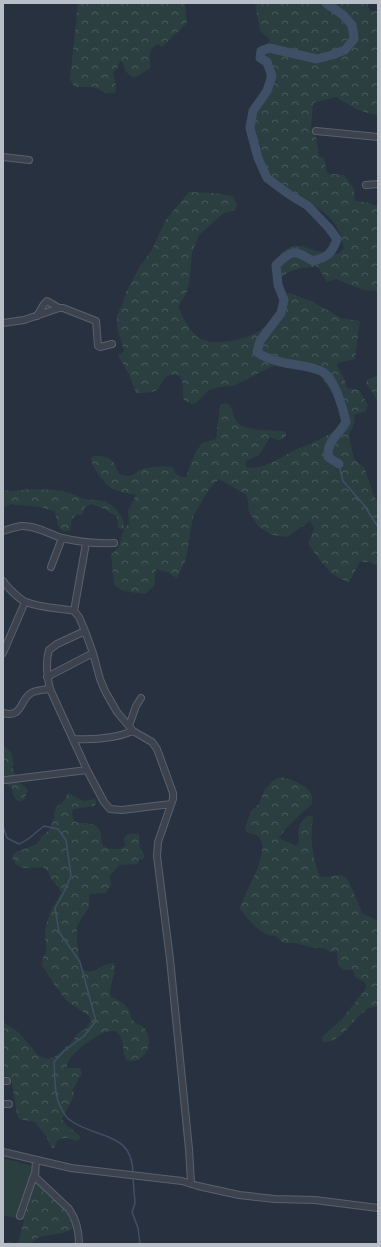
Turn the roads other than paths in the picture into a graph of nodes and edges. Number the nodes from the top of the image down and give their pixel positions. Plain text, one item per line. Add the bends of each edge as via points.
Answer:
1 (316, 131) dead end
2 (378, 137) edge
3 (3, 156) edge
4 (29, 160) dead end
5 (378, 184) edge
6 (366, 185) dead end
7 (59, 308) junction
8 (37, 316) junction
9 (3, 323) edge
10 (112, 344) dead end
11 (3, 531) edge
12 (62, 538) junction
13 (86, 543) junction
14 (114, 543) dead end
15 (51, 567) dead end
16 (3, 581) edge
17 (25, 602) junction
18 (74, 611) junction
19 (85, 631) junction
20 (3, 653) edge
21 (94, 653) junction
22 (47, 677) junction
23 (50, 689) junction
24 (141, 698) dead end
25 (3, 713) edge
26 (131, 729) junction
27 (73, 739) junction
28 (87, 770) junction
29 (6, 780) dead end
30 (171, 804) junction
31 (3, 1152) edge
32 (36, 1160) junction
33 (34, 1175) junction
34 (191, 1183) junction
35 (378, 1208) edge
36 (20, 1216) dead end
37 (79, 1244) edge

1 - 2 street
3 - 4 street
5 - 6 street
7 - 8 street
7 - 8 street via 47,301
7 - 10 street via 96,321 98,346
8 - 9 street
11 - 12 street via 29,526
12 - 13 street
12 - 15 street
13 - 14 street
13 - 18 street
16 - 17 street
17 - 18 street
17 - 20 street
18 - 19 street
19 - 21 street
19 - 22 street via 49,650
21 - 22 street
21 - 26 street via 105,691
22 - 23 street
23 - 25 street via 30,694 14,714
23 - 27 street
24 - 26 street via 136,706
26 - 27 street via 122,736 111,738
26 - 30 street via 152,742 157,749 172,786
27 - 28 street
28 - 29 street
28 - 30 street via 110,809
30 - 34 street via 158,842 157,856 170,959
31 - 32 street
32 - 33 street
32 - 34 street via 71,1168
33 - 36 street
33 - 37 street via 73,1215
34 - 35 street via 239,1195 315,1200

